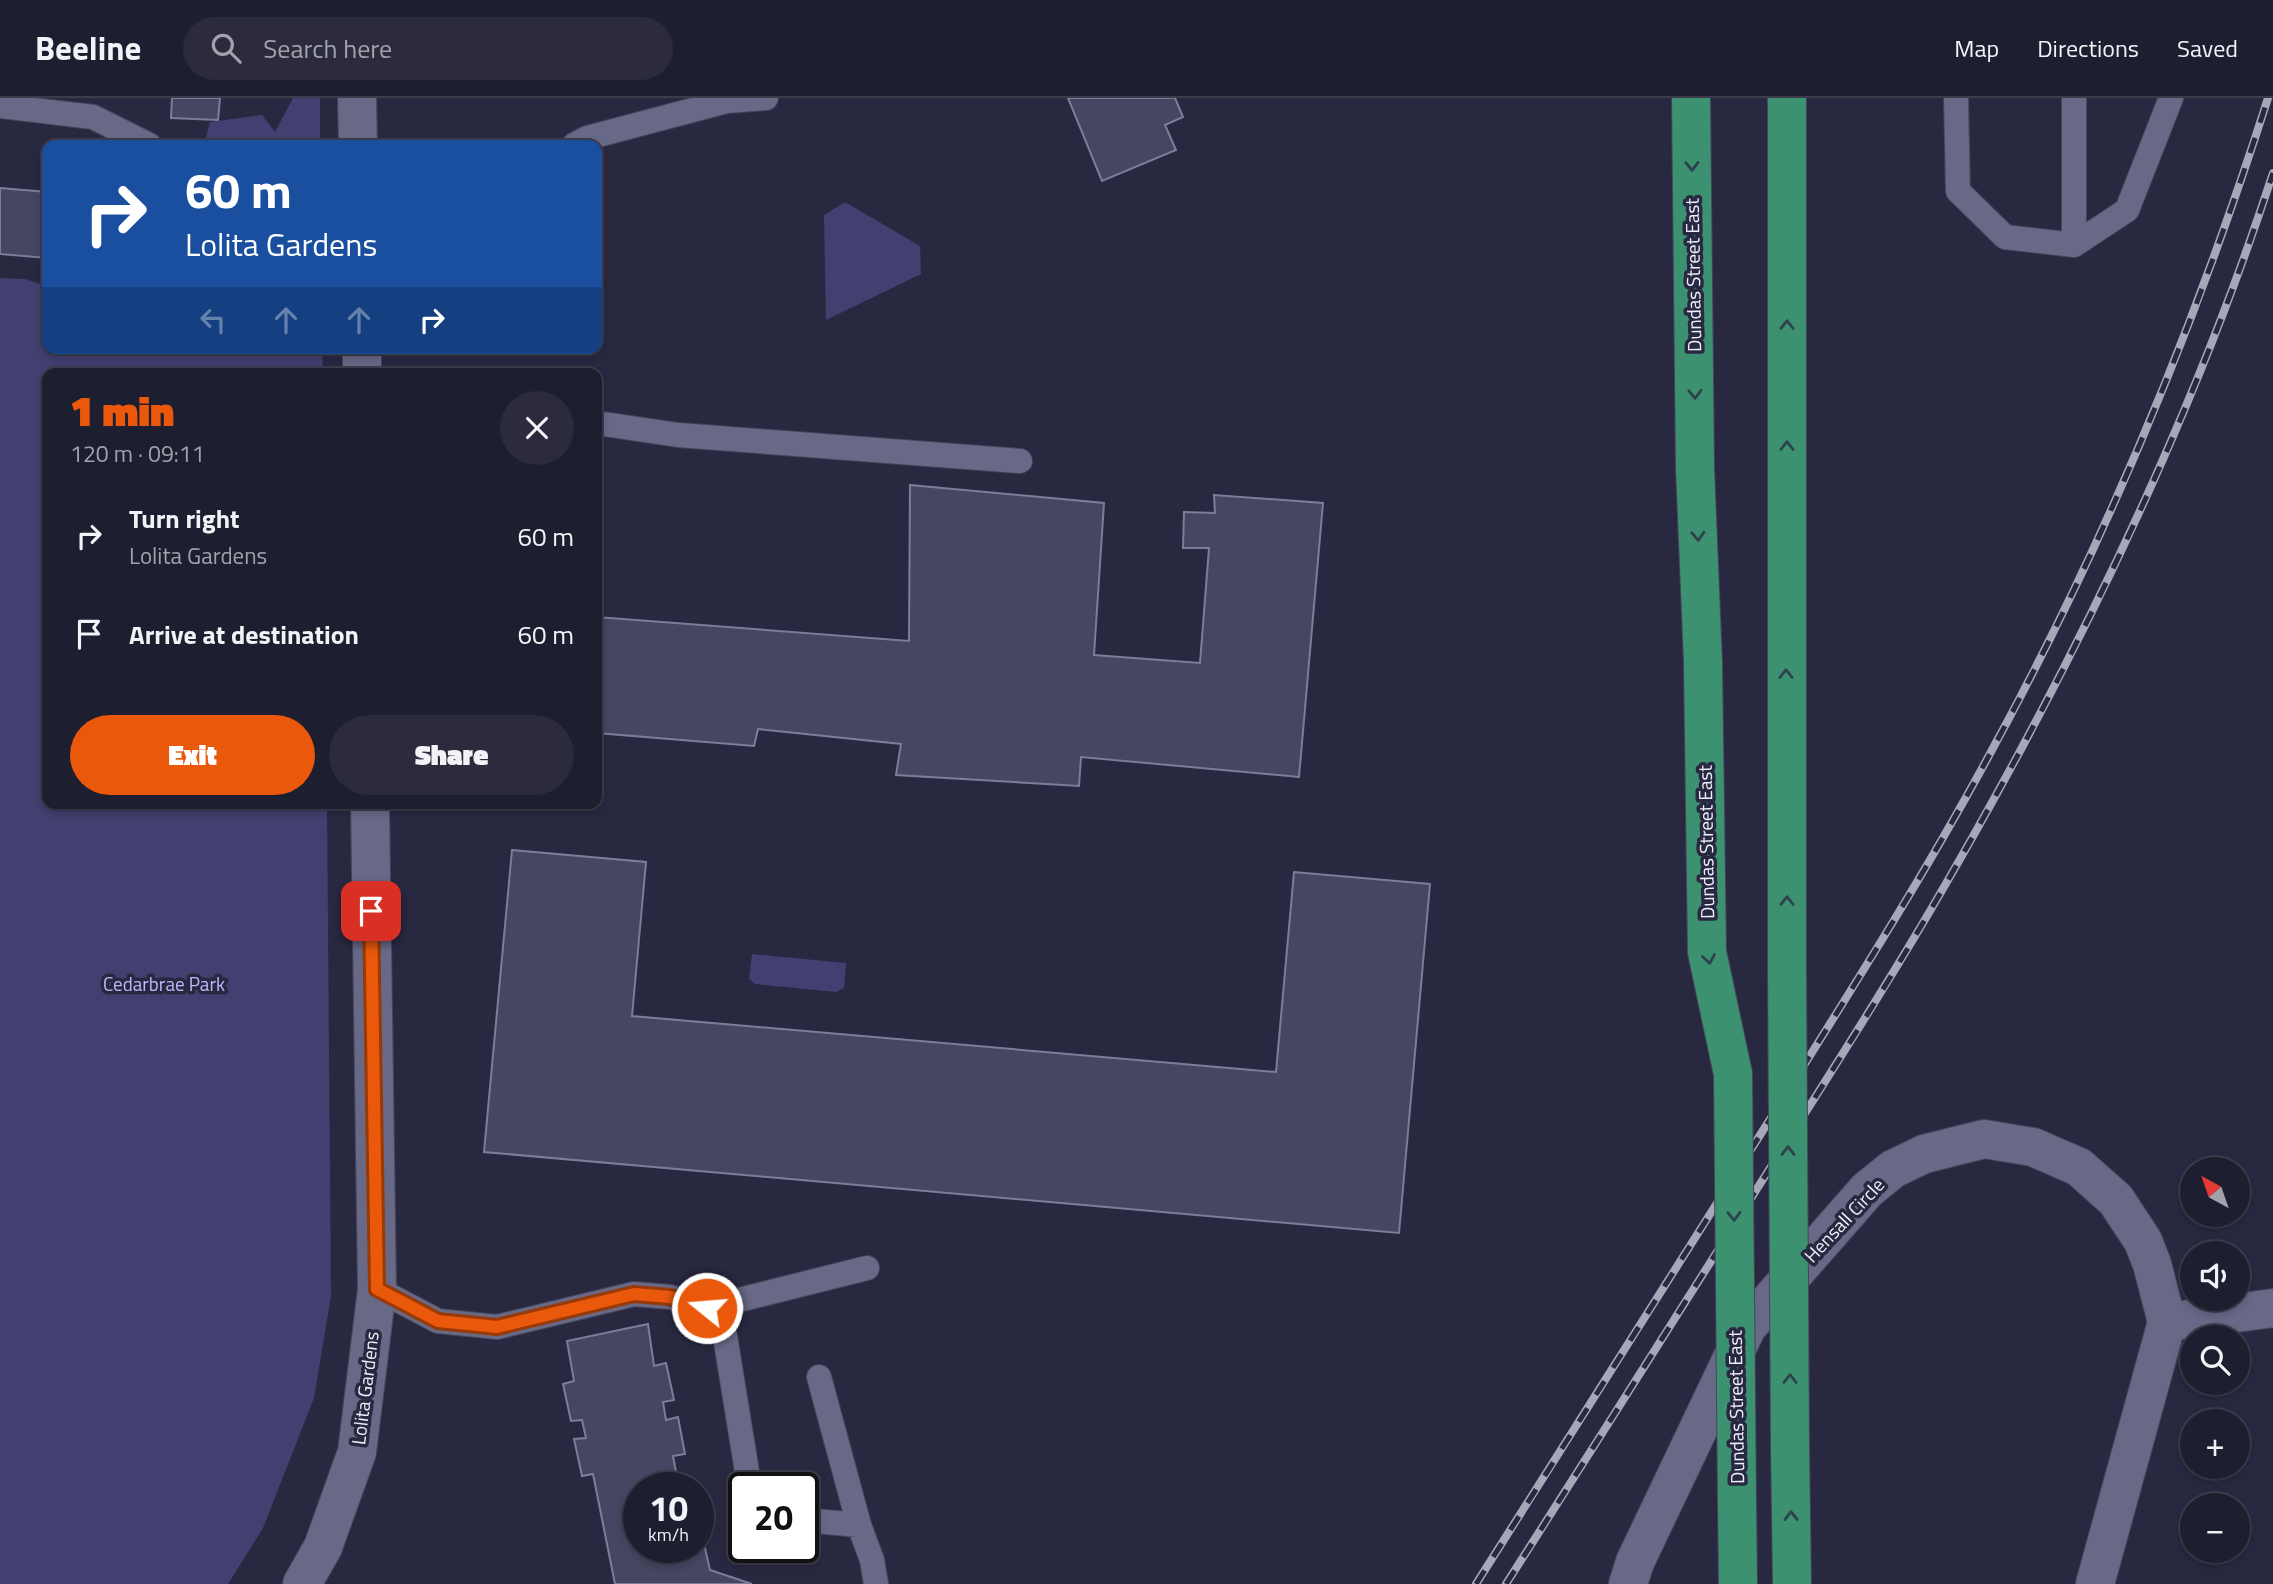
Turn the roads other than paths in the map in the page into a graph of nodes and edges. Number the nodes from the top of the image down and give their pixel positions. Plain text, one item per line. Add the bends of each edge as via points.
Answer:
1 (357, 98) edge
2 (766, 98) edge
3 (1691, 98) edge
4 (1787, 98) edge
5 (1956, 98) edge
6 (2074, 98) edge
7 (2171, 98) edge
8 (0, 106) edge
9 (94, 108) edge
10 (142, 140) edge
11 (358, 140) edge
12 (583, 140) edge
13 (2074, 245) junction
14 (602, 424) edge
15 (1020, 461) dead end
16 (370, 809) edge
17 (867, 1268) dead end
18 (377, 1289) junction
19 (707, 1308) junction
20 (2273, 1308) edge
21 (2167, 1322) junction
22 (819, 1377) dead end
23 (746, 1472) edge
24 (819, 1521) edge
25 (859, 1525) junction
26 (302, 1584) edge
27 (876, 1584) edge
28 (1628, 1584) edge
29 (1738, 1584) edge
30 (1792, 1584) edge
31 (2095, 1584) edge

1 - 11 street
2 - 12 lane via 727,102
3 -> 29 main road, Dundas Street East, bridge via 1707,952 1733,1074
30 -> 4 main road, bridge
5 - 13 lane via 1958,191 2005,237
6 - 13 lane
7 - 13 lane via 2127,210
8 - 9 lane
9 - 10 lane
14 - 15 lane via 678,435
16 - 18 street, Lolita Gardens
17 - 19 lane
18 - 19 lane via 438,1321 497,1327 634,1294 670,1297
18 - 26 street, Lolita Gardens via 357,1452 323,1547
19 - 23 lane via 725,1336
20 - 21 street
21 - 28 street, Hensall Circle via 2152,1264 2137,1230 2116,1199 2079,1167 2033,1146 1984,1139 1924,1154 1893,1169 1867,1190 1747,1326
21 - 31 street, Hensall Circle
22 - 25 lane
24 - 25 lane
25 - 27 lane

